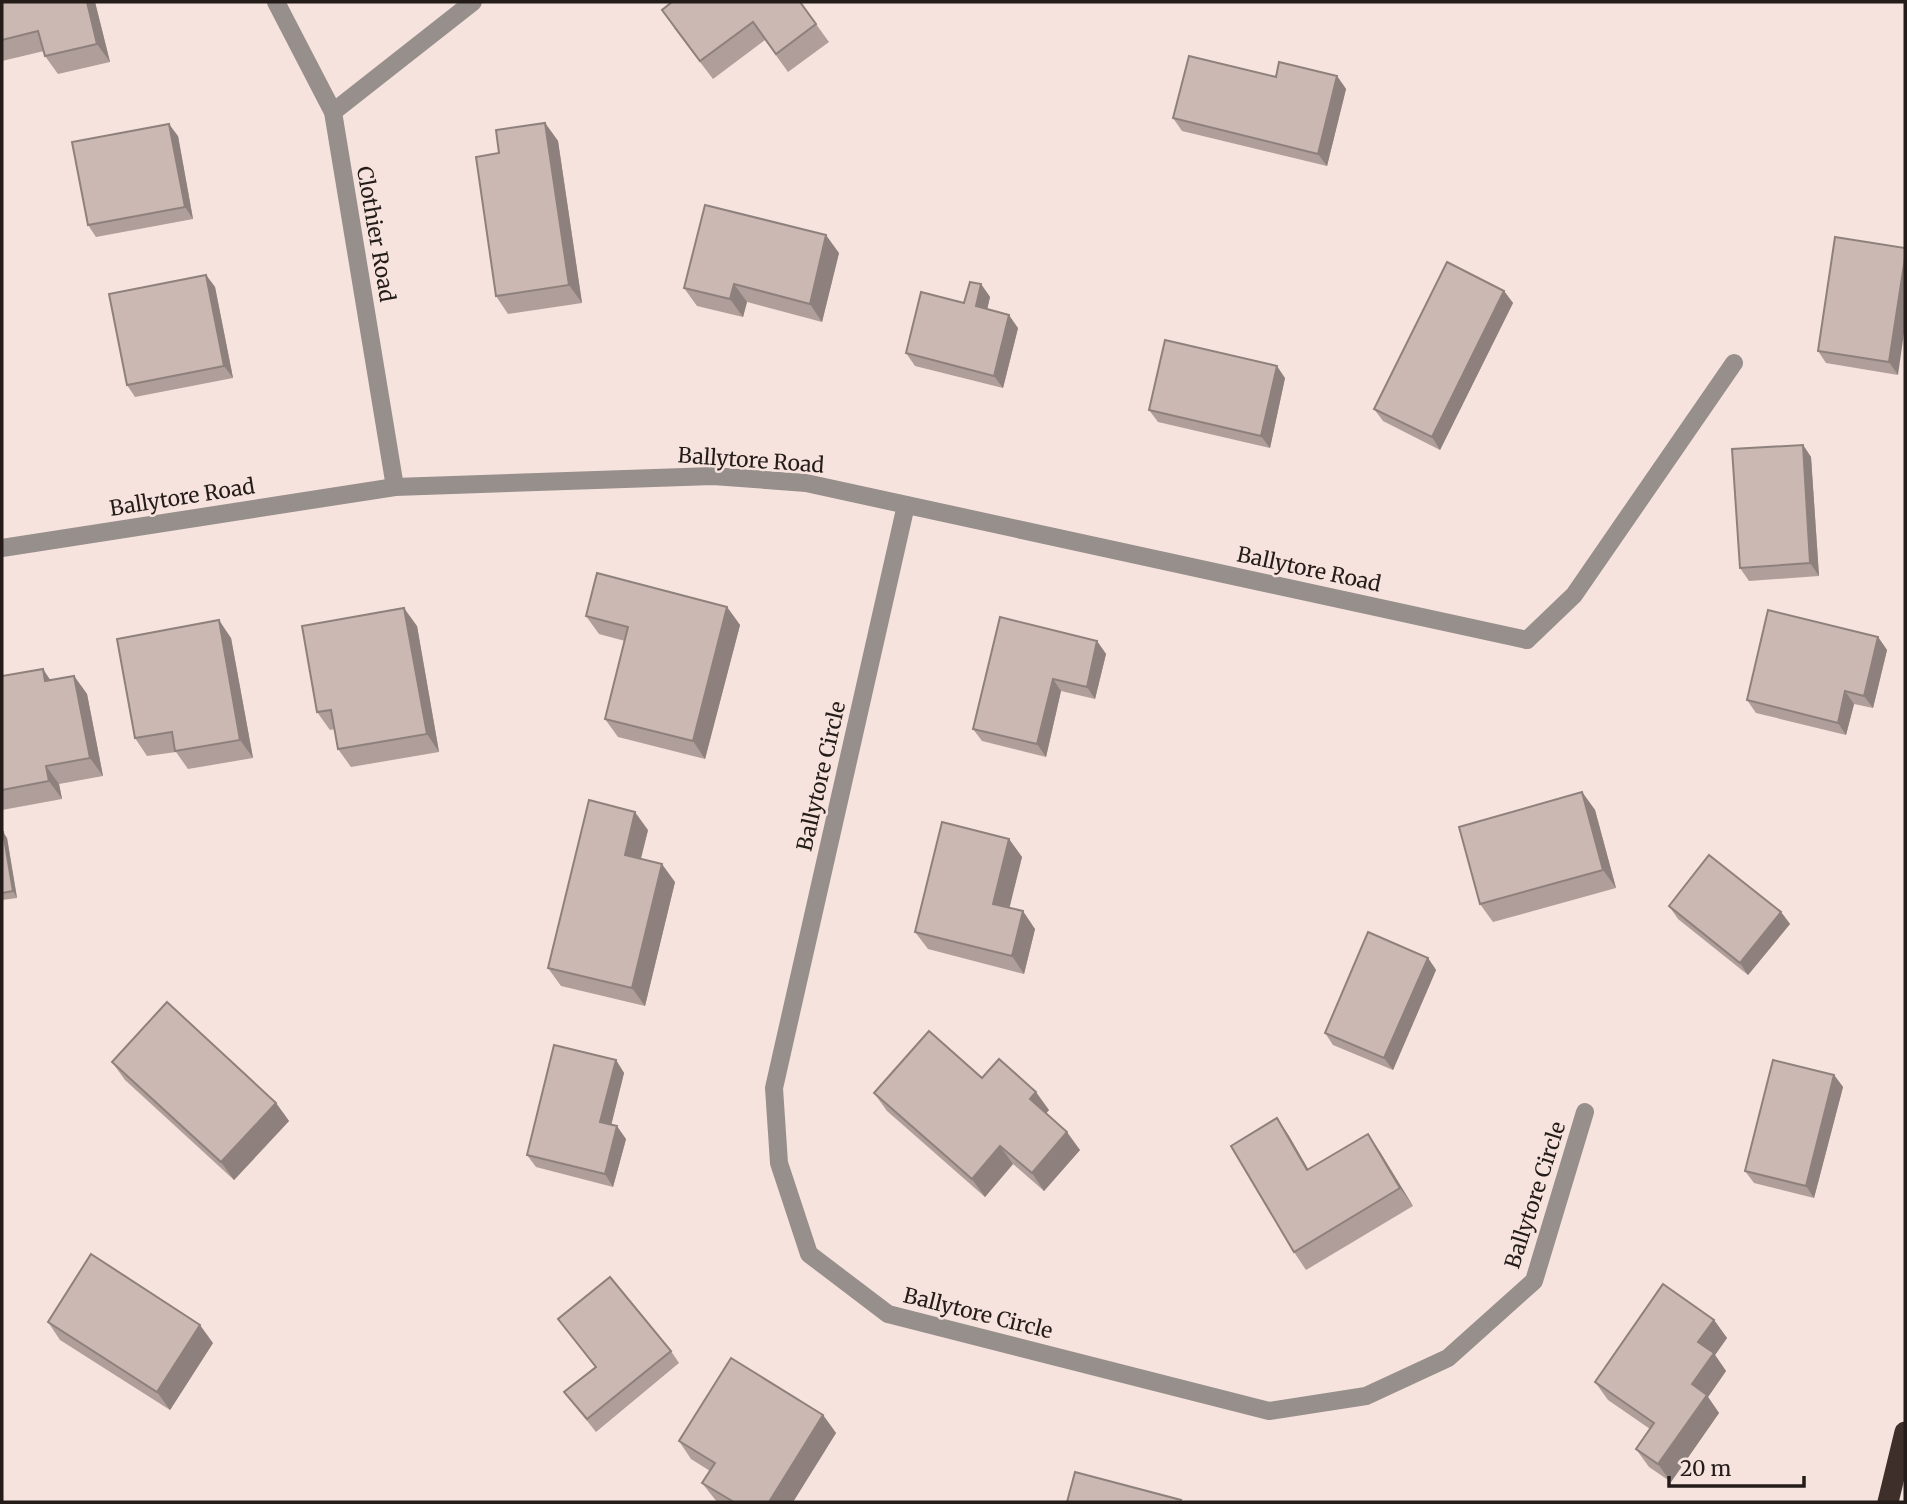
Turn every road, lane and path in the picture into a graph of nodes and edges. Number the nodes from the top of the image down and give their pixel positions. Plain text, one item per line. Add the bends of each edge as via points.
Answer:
1 (276, 2) edge
2 (472, 2) edge
3 (333, 112) junction
4 (1734, 363) dead end
5 (395, 487) junction
6 (906, 505) junction
7 (2, 548) edge
8 (1585, 1112) dead end
9 (1905, 1432) edge
10 (1888, 1502) edge

1 - 3 street, Clothier Road
2 - 3 street
3 - 5 street, Clothier Road
4 - 6 street, Ballytore Road via 1574,595 1527,640
5 - 6 street, Ballytore Road via 713,476 806,483
5 - 7 street, Ballytore Road
6 - 8 street, Ballytore Circle via 774,1088 779,1163 809,1254 888,1314 1032,1351 1269,1411 1366,1396 1448,1358 1534,1281
9 - 10 highway

